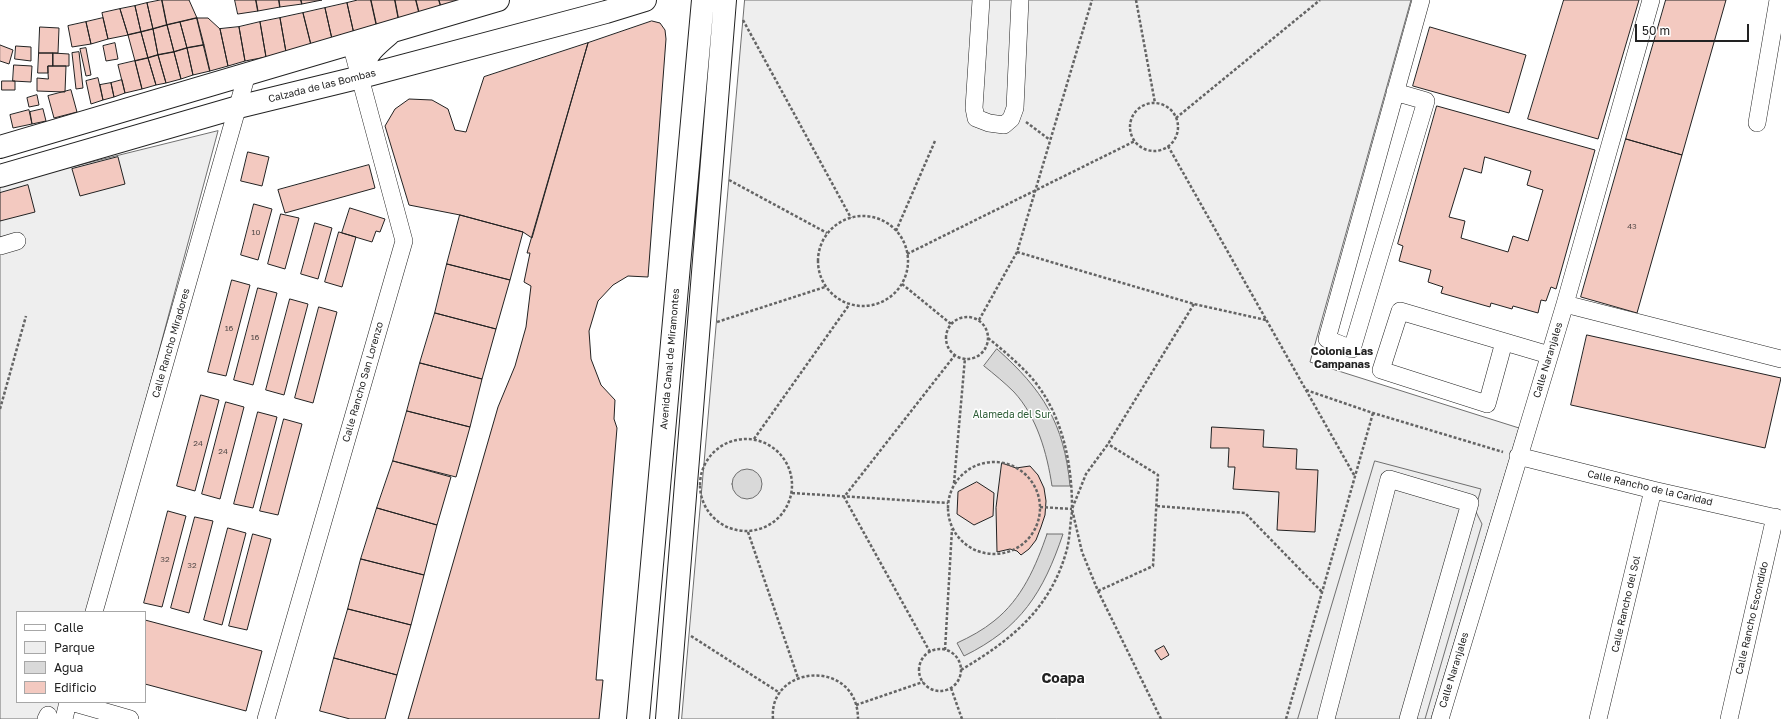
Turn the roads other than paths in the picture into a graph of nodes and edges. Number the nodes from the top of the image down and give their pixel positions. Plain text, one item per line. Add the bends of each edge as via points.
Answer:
1 (498, 0) edge
2 (645, 0) edge
3 (703, 0) edge
4 (981, 0) edge
5 (1020, 0) edge
6 (1420, 0) edge
7 (1651, 0) edge
8 (1778, 0) edge
9 (725, 8) edge
10 (392, 31) junction
11 (351, 44) junction
12 (247, 74) junction
13 (361, 77) junction
14 (1395, 92) junction
15 (238, 107) junction
16 (1757, 123) dead end
17 (0, 147) edge
18 (0, 176) edge
19 (17, 241) dead end
20 (0, 246) edge
21 (1565, 304) junction
22 (1504, 342) junction
23 (1549, 354) junction
24 (1781, 359) edge
25 (1518, 456) junction
26 (1653, 490) junction
27 (1778, 518) edge
28 (94, 611) edge
29 (69, 703) edge
30 (74, 703) edge
31 (52, 718) edge
32 (130, 719) edge
33 (266, 719) edge
34 (638, 719) edge
35 (667, 719) edge
36 (1326, 719) edge
37 (1408, 719) edge
38 (1440, 719) edge
39 (1598, 719) edge
40 (1729, 719) edge

1 - 10 main road
2 - 13 main road, Calzada de las Bombas
3 - 34 main road, Avenida Canal de Miramontes
4 - 5 street via 974,108 976,118 1004,125 1011,120 1015,108
6 - 14 street
7 - 21 street, Calle Naranjales
8 - 16 street
9 - 35 main road
10 - 11 main road
10 - 13 main road via 365,59
11 - 12 main road
11 - 13 street, Calle Rancho San Lorenzo
12 - 15 street, Calle Rancho Miradores
12 - 17 main road
13 - 15 main road, Calzada de las Bombas
13 - 33 street, Calle Rancho San Lorenzo via 404,241
14 - 14 street via 1327,339 1352,349 1426,101
15 - 18 main road, Calzada de las Bombas
15 - 28 street, Calle Rancho Miradores
19 - 20 street
21 - 23 street, Calle Naranjales
21 - 24 street
22 - 22 street via 1400,311 1381,370 1487,404
22 - 23 street
23 - 25 street, Calle Naranjales
25 - 26 street, Calle Rancho de la Caridad
25 - 38 street, Calle Naranjales
26 - 27 street, Calle Rancho de la Caridad
26 - 39 street, Calle Rancho del Sol
27 - 40 street, Calle Rancho Escondido
29 - 31 street
30 - 32 street
36 - 37 street via 1389,480 1470,503

